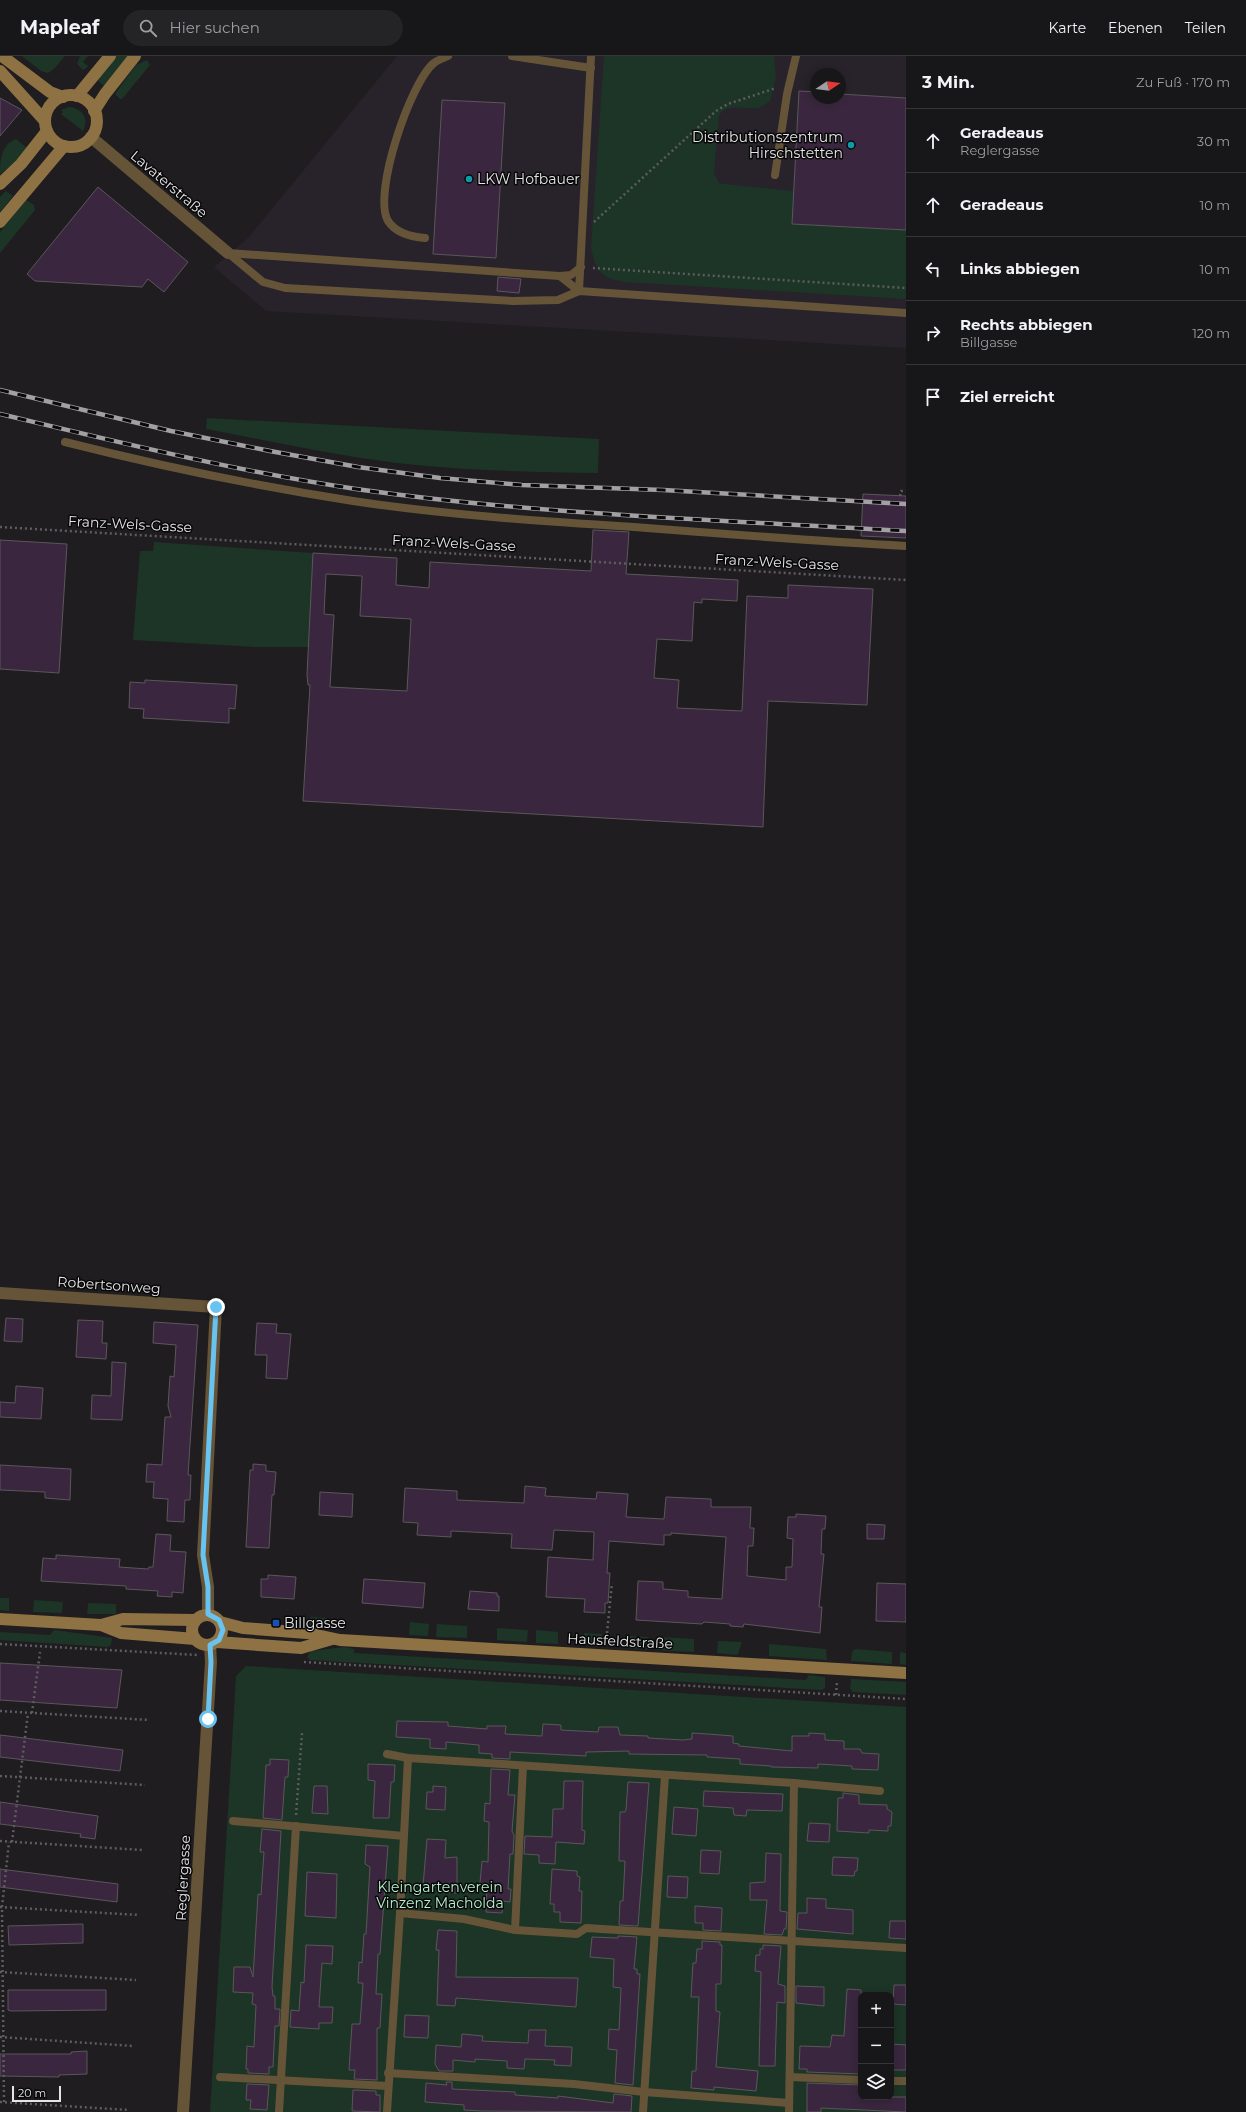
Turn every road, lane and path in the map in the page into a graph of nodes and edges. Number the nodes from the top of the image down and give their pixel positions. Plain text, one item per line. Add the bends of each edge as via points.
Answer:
1 (2, 56) edge
2 (110, 56) edge
3 (135, 56) edge
4 (448, 56) edge
5 (512, 56) edge
6 (591, 56) edge
7 (796, 56) edge
8 (591, 68) junction
9 (0, 71) edge
10 (789, 85) junction
11 (77, 96) junction
12 (63, 97) junction
13 (94, 111) junction
14 (46, 126) junction
15 (91, 137) junction
16 (64, 146) junction
17 (775, 175) dead end
18 (0, 184) edge
19 (0, 222) edge
20 (582, 234) junction
21 (425, 238) dead end
22 (228, 253) junction
23 (581, 267) junction
24 (560, 276) junction
25 (906, 288) edge
26 (579, 291) junction
27 (906, 313) edge
28 (65, 442) dead end
29 (906, 491) edge
30 (900, 496) dead end
31 (0, 526) edge
32 (906, 546) edge
33 (906, 580) edge
34 (0, 1293) edge
35 (612, 1583) dead end
36 (208, 1614) junction
37 (0, 1619) edge
38 (195, 1620) junction
39 (220, 1622) junction
40 (101, 1625) junction
41 (607, 1633) dead end
42 (195, 1639) junction
43 (332, 1639) junction
44 (214, 1643) junction
45 (0, 1644) edge
46 (40, 1652) dead end
47 (201, 1656) dead end
48 (300, 1662) dead end
49 (906, 1673) edge
50 (906, 1699) edge
51 (0, 1711) edge
52 (28, 1713) junction
53 (32, 1713) junction
54 (149, 1720) dead end
55 (302, 1733) dead end
56 (387, 1754) dead end
57 (408, 1758) junction
58 (524, 1766) junction
59 (665, 1775) junction
60 (0, 1776) edge
61 (20, 1777) junction
62 (794, 1783) junction
63 (145, 1784) dead end
64 (880, 1791) dead end
65 (233, 1821) dead end
66 (296, 1826) junction
67 (404, 1836) junction
68 (0, 1841) edge
69 (11, 1842) junction
70 (142, 1850) dead end
71 (1, 1907) edge
72 (400, 1913) junction
73 (139, 1915) dead end
74 (515, 1930) junction
75 (654, 1933) junction
76 (793, 1941) junction
77 (906, 1948) edge
78 (1, 1972) edge
79 (136, 1980) dead end
80 (2, 2038) edge
81 (133, 2046) dead end
82 (388, 2073) junction
83 (220, 2077) dead end
84 (790, 2077) junction
85 (858, 2080) edge
86 (281, 2081) junction
87 (894, 2081) edge
88 (906, 2081) edge
89 (388, 2086) junction
90 (644, 2092) junction
91 (0, 2102) edge
92 (4, 2102) junction
93 (789, 2103) junction
94 (130, 2110) dead end
95 (183, 2112) edge
96 (279, 2112) edge
97 (387, 2112) edge
98 (643, 2112) edge
99 (789, 2112) edge

1 - 12 street via 50,92
2 - 11 street
3 - 13 street
4 - 21 lane via 434,63 412,94 394,146 384,194 388,220 399,231 411,237
5 - 8 lane
6 - 8 lane
7 - 10 lane
8 - 20 lane
9 - 14 street
10 - 17 lane
10 - 20 path via 728,104 716,111
11 - 12 street
11 - 13 street via 87,101
12 - 14 street via 49,107
13 - 15 street via 96,124
14 - 16 street via 54,140
14 - 18 street via 21,164
15 - 16 street via 78,146
15 - 22 street, Lavaterstraße
16 - 19 street
20 - 23 lane
22 - 24 lane
22 - 26 lane via 263,282 285,288 513,300 558,300
23 - 24 lane via 571,275
23 - 25 path
23 - 26 lane
24 - 26 lane
26 - 27 lane
28 - 32 lane via 218,478 355,501 587,524
29 - 30 path via 901,491
31 - 33 path, Franz-Wels-Gasse
34 - 36 street, Robertsonweg via 216,1307 203,1555 208,1587
35 - 41 path
36 - 38 street
36 - 39 street via 215,1616
37 - 40 street
38 - 40 street via 123,1619
38 - 42 street via 192,1630
39 - 43 street, Hausfeldstraße via 243,1628 307,1633
39 - 44 street via 222,1632
40 - 42 street via 120,1633
42 - 44 street via 202,1644
43 - 44 street, Hausfeldstraße via 301,1648
43 - 49 street, Hausfeldstraße
44 - 95 street, Reglergasse
45 - 47 path
46 - 53 path
48 - 50 path
51 - 52 path
52 - 53 path
52 - 61 path
53 - 54 path
55 - 66 path
56 - 57 lane
57 - 58 lane
57 - 67 lane
58 - 59 lane
58 - 74 lane
59 - 62 lane
59 - 75 lane
60 - 61 path
61 - 63 path
61 - 69 path
62 - 64 lane
62 - 76 lane
65 - 66 lane
66 - 67 lane
66 - 86 lane
67 - 72 lane
68 - 69 path
69 - 70 path
69 - 71 path
71 - 73 path
71 - 78 path
72 - 74 lane via 464,1920
72 - 82 lane
74 - 75 lane via 577,1934 586,1928
75 - 76 lane
75 - 90 lane
76 - 77 lane
76 - 84 lane
78 - 79 path
78 - 80 path
80 - 81 path
80 - 92 path
82 - 89 lane
82 - 90 lane via 574,2084
83 - 86 lane
84 - 85 lane
84 - 93 lane
86 - 89 lane
86 - 96 lane
87 - 88 lane
89 - 97 lane
90 - 93 lane
90 - 98 lane
91 - 92 path
92 - 94 path
93 - 99 lane

